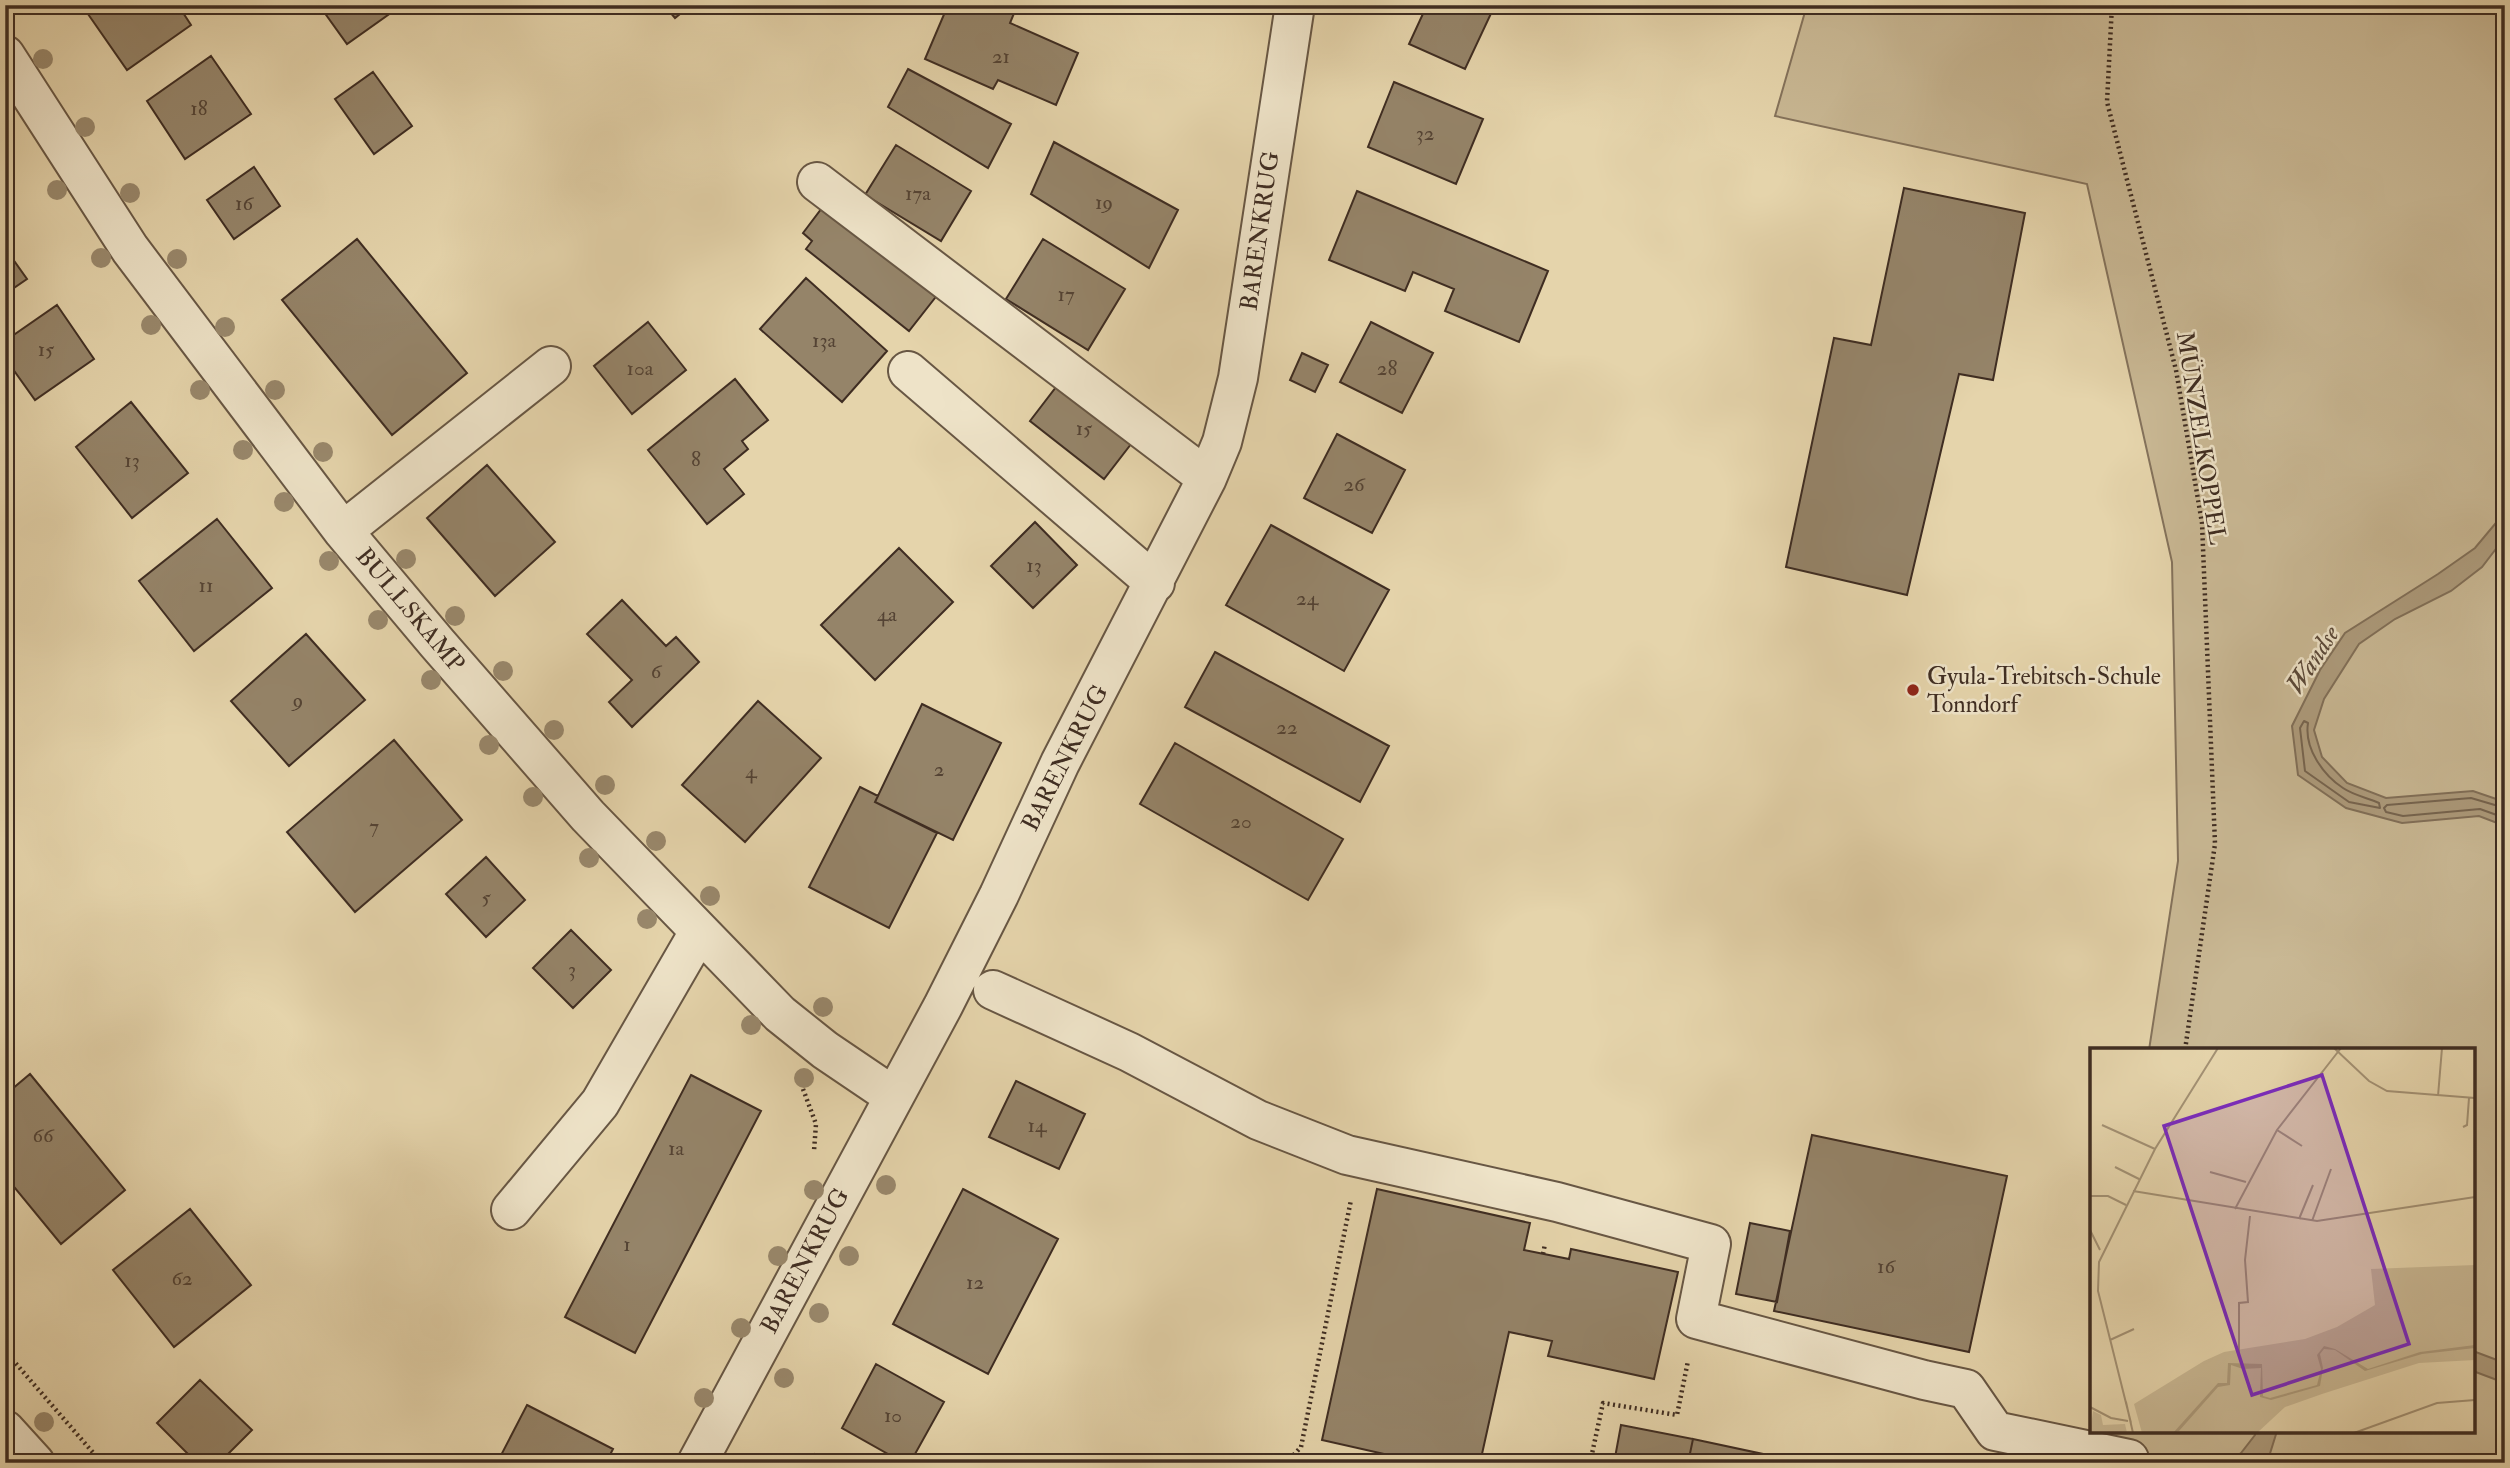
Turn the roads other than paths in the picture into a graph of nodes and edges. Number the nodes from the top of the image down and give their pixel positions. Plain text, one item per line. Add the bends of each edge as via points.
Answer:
1 (1295, 5) edge
2 (5, 55) edge
3 (817, 182) dead end
4 (551, 366) dead end
5 (908, 372) dead end
6 (1207, 478) junction
7 (343, 531) junction
8 (1155, 583) junction
9 (699, 932) junction
10 (993, 990) dead end
11 (892, 1096) junction
12 (511, 1210) dead end
13 (5, 1430) edge
14 (2129, 1459) dead end
15 (35, 1463) edge
16 (697, 1463) edge

1 - 6 street, BARENKRUG via 1238,378 1222,442
2 - 7 street, BULLSKAMP via 130,249
3 - 6 street
4 - 7 street
5 - 8 street
6 - 8 street, BARENKRUG
7 - 9 street, BULLSKAMP via 588,816
8 - 11 street, BARENKRUG via 1060,763 943,1006
9 - 11 street, BULLSKAMP via 780,1014
9 - 12 street via 600,1103
10 - 14 street via 1129,1052 1258,1120 1360,1158 1557,1202 1711,1244 1696,1319 1966,1389 1995,1430
11 - 16 street, BARENKRUG
13 - 15 street

